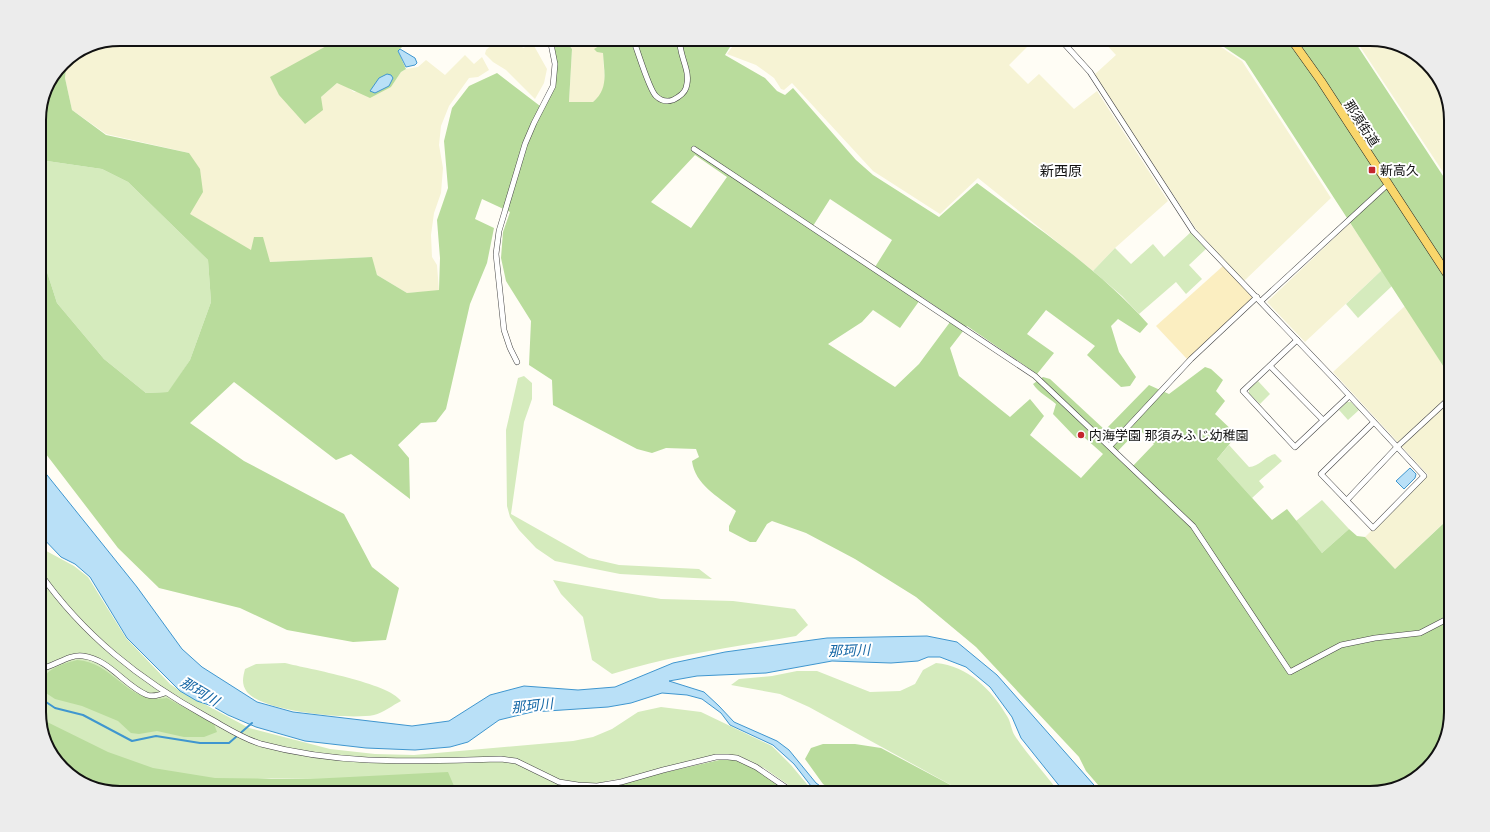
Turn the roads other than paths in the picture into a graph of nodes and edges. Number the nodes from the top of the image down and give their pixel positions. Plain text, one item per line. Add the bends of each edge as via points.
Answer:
1 (551, 46) edge
2 (636, 46) edge
3 (679, 46) edge
4 (1066, 46) edge
5 (1296, 46) edge
6 (694, 149) dead end
7 (1387, 185) junction
8 (1444, 270) edge
9 (1259, 299) junction
10 (1297, 340) junction
11 (517, 362) dead end
12 (1270, 366) junction
13 (1349, 396) junction
14 (1444, 403) edge
15 (1324, 420) junction
16 (1374, 422) junction
17 (1110, 446) junction
18 (1397, 447) junction
19 (1347, 500) junction
20 (46, 581) edge
21 (1444, 621) edge
22 (46, 667) edge
23 (165, 693) junction
24 (597, 786) edge
25 (597, 786) edge
26 (784, 786) edge

1 - 11 street via 555,64 553,86 525,144 499,231 496,254 504,330
2 - 3 street via 653,93 664,101 671,101 680,97 686,88 688,77
4 - 9 street via 1090,72 1188,226
5 - 7 main road, 那須街道
6 - 17 street via 1027,370
7 - 8 main road, 那須街道
7 - 9 street
9 - 10 street
9 - 17 street via 1191,359
10 - 12 street
10 - 13 street
12 - 15 street
12 - 15 street via 1243,391 1295,446
13 - 15 street
13 - 16 street
14 - 18 street
16 - 18 street
16 - 19 street via 1321,474
17 - 21 street via 1193,526 1290,672 1341,645 1420,633
18 - 19 street
18 - 19 street via 1424,476 1373,528
20 - 23 street via 94,637 124,664
22 - 23 street via 65,658 83,656 100,663 146,695 156,696
23 - 24 street via 229,730 270,746 351,760 392,762 501,759 516,761 559,782
25 - 26 street via 728,756 756,767

